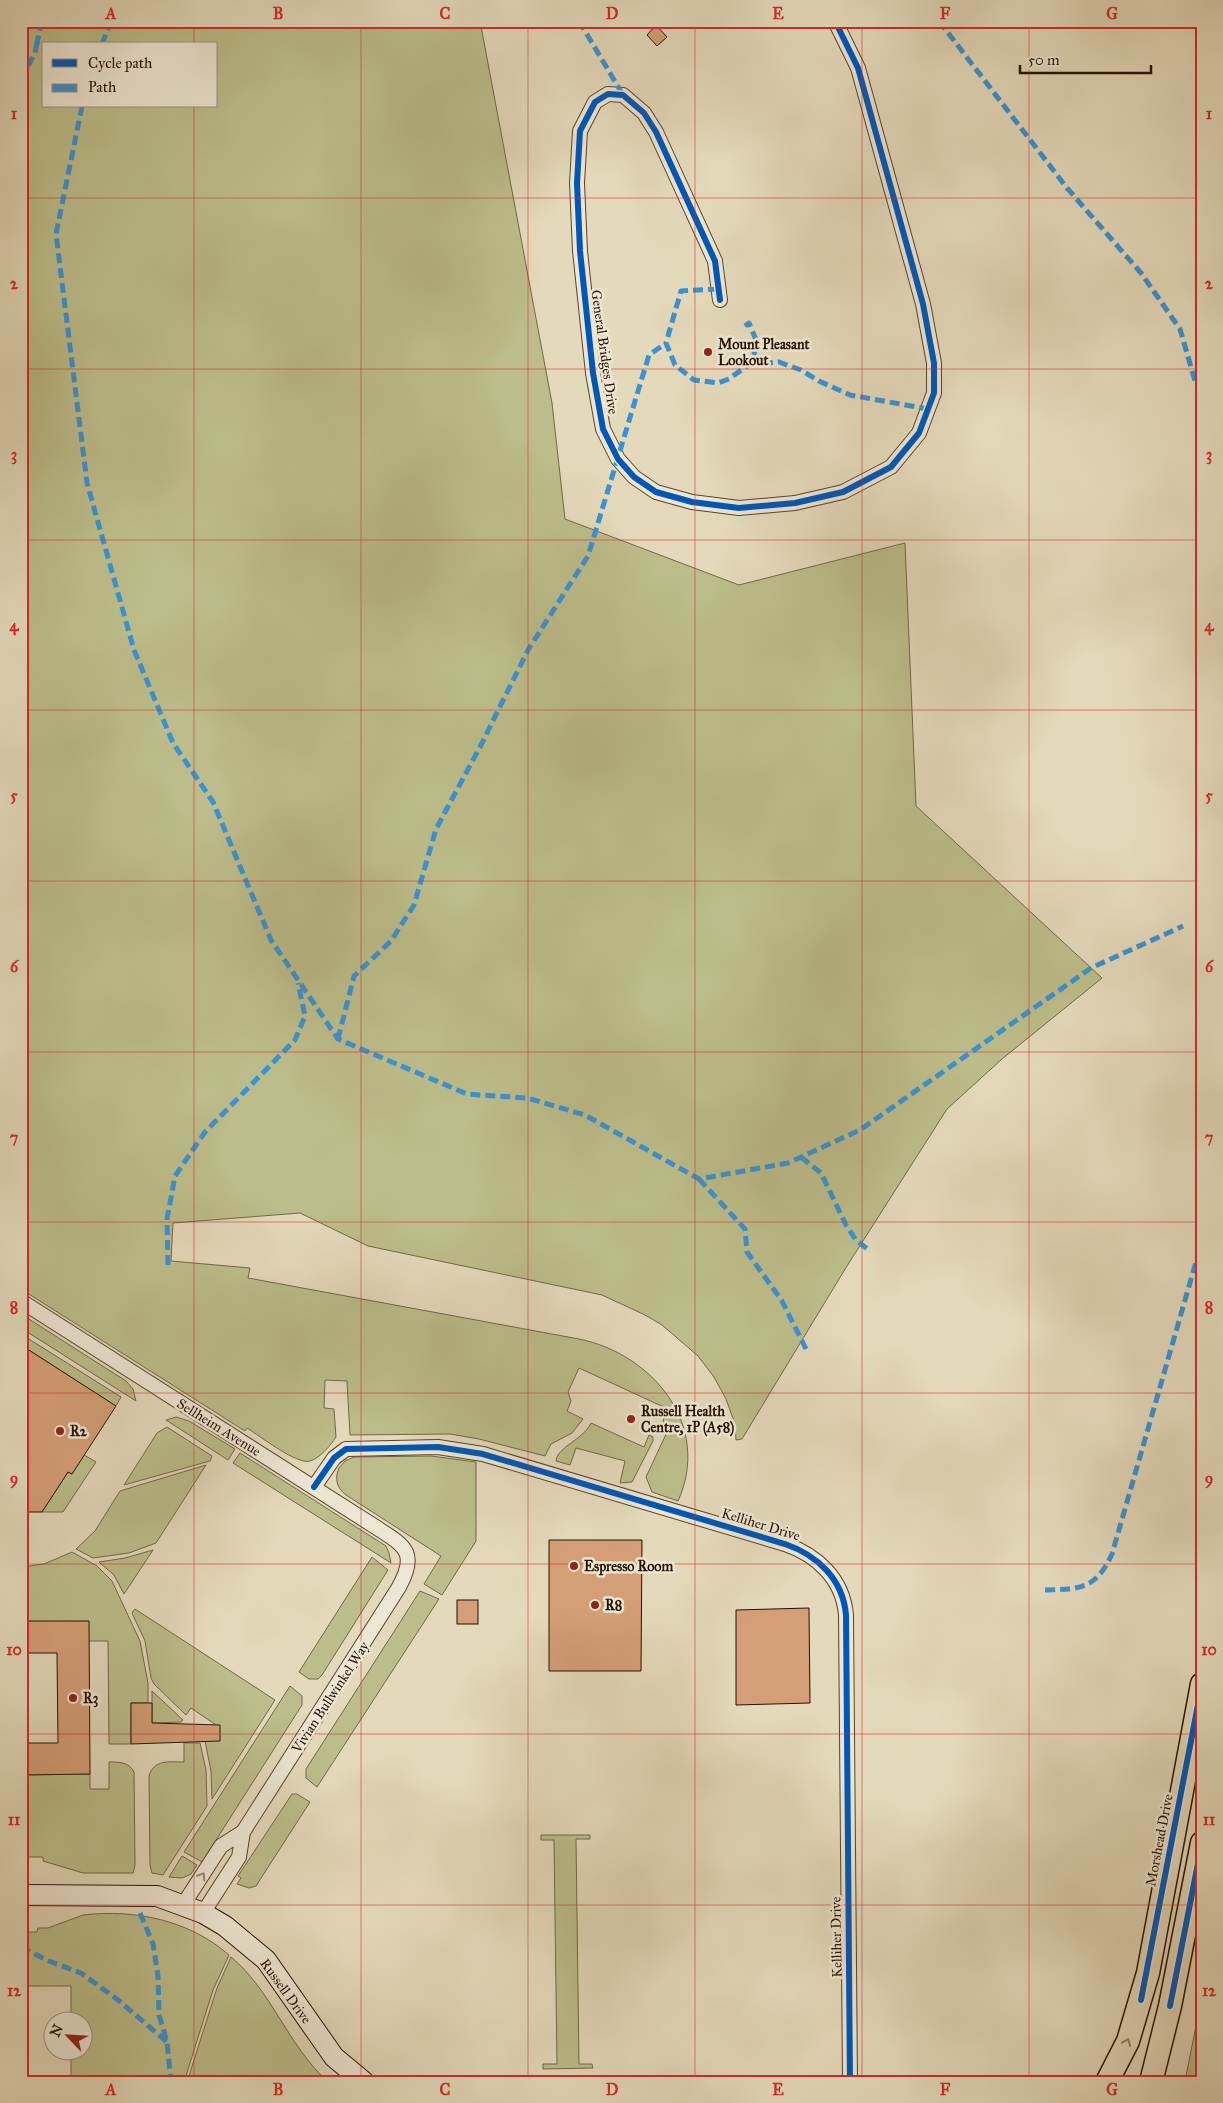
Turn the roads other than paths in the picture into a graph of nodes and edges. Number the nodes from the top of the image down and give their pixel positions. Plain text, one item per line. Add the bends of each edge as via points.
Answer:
1 (834, 21) edge
2 (720, 300) dead end
3 (21, 1301) edge
4 (314, 1488) junction
5 (409, 1559) joint
6 (1202, 1684) edge
7 (243, 1832) junction
8 (1202, 1843) edge
9 (21, 1895) edge
10 (183, 1905) junction
11 (203, 1913) junction
12 (364, 2082) edge
13 (850, 2082) edge
14 (1107, 2082) edge
15 (1151, 2082) edge

1 - 2 street, General Bridges Drive via 858,68 923,304 934,363 934,393 919,433 891,467 843,492 795,503 739,508 692,502 656,492 634,477 618,459 603,429 580,251 577,183 580,131 595,102 608,94 622,95 644,113 656,132 715,261
3 - 4 street, Sellheim Avenue
4 - 5 street, Sellheim Avenue via 400,1544 406,1549
4 - 13 street, Kelliher Drive via 334,1458 346,1449 459,1449 569,1478 785,1544 808,1554 828,1571 842,1597 846,1615
5 - 7 street, Vivian Bullwinkel Way via 396,1593
14 -> 6 main road, Morshead Drive via 1128,2041 1148,1973
10 -> 7 street, Vivian Bullwinkel Way via 221,1846
7 - 11 street, Vivian Bullwinkel Way via 239,1857
8 - 15 main road via 1170,2006
9 - 10 street, Russell Drive via 157,1896
10 - 11 street, Russell Drive
11 - 12 street, Russell Drive via 225,1926 266,1960 334,2057

